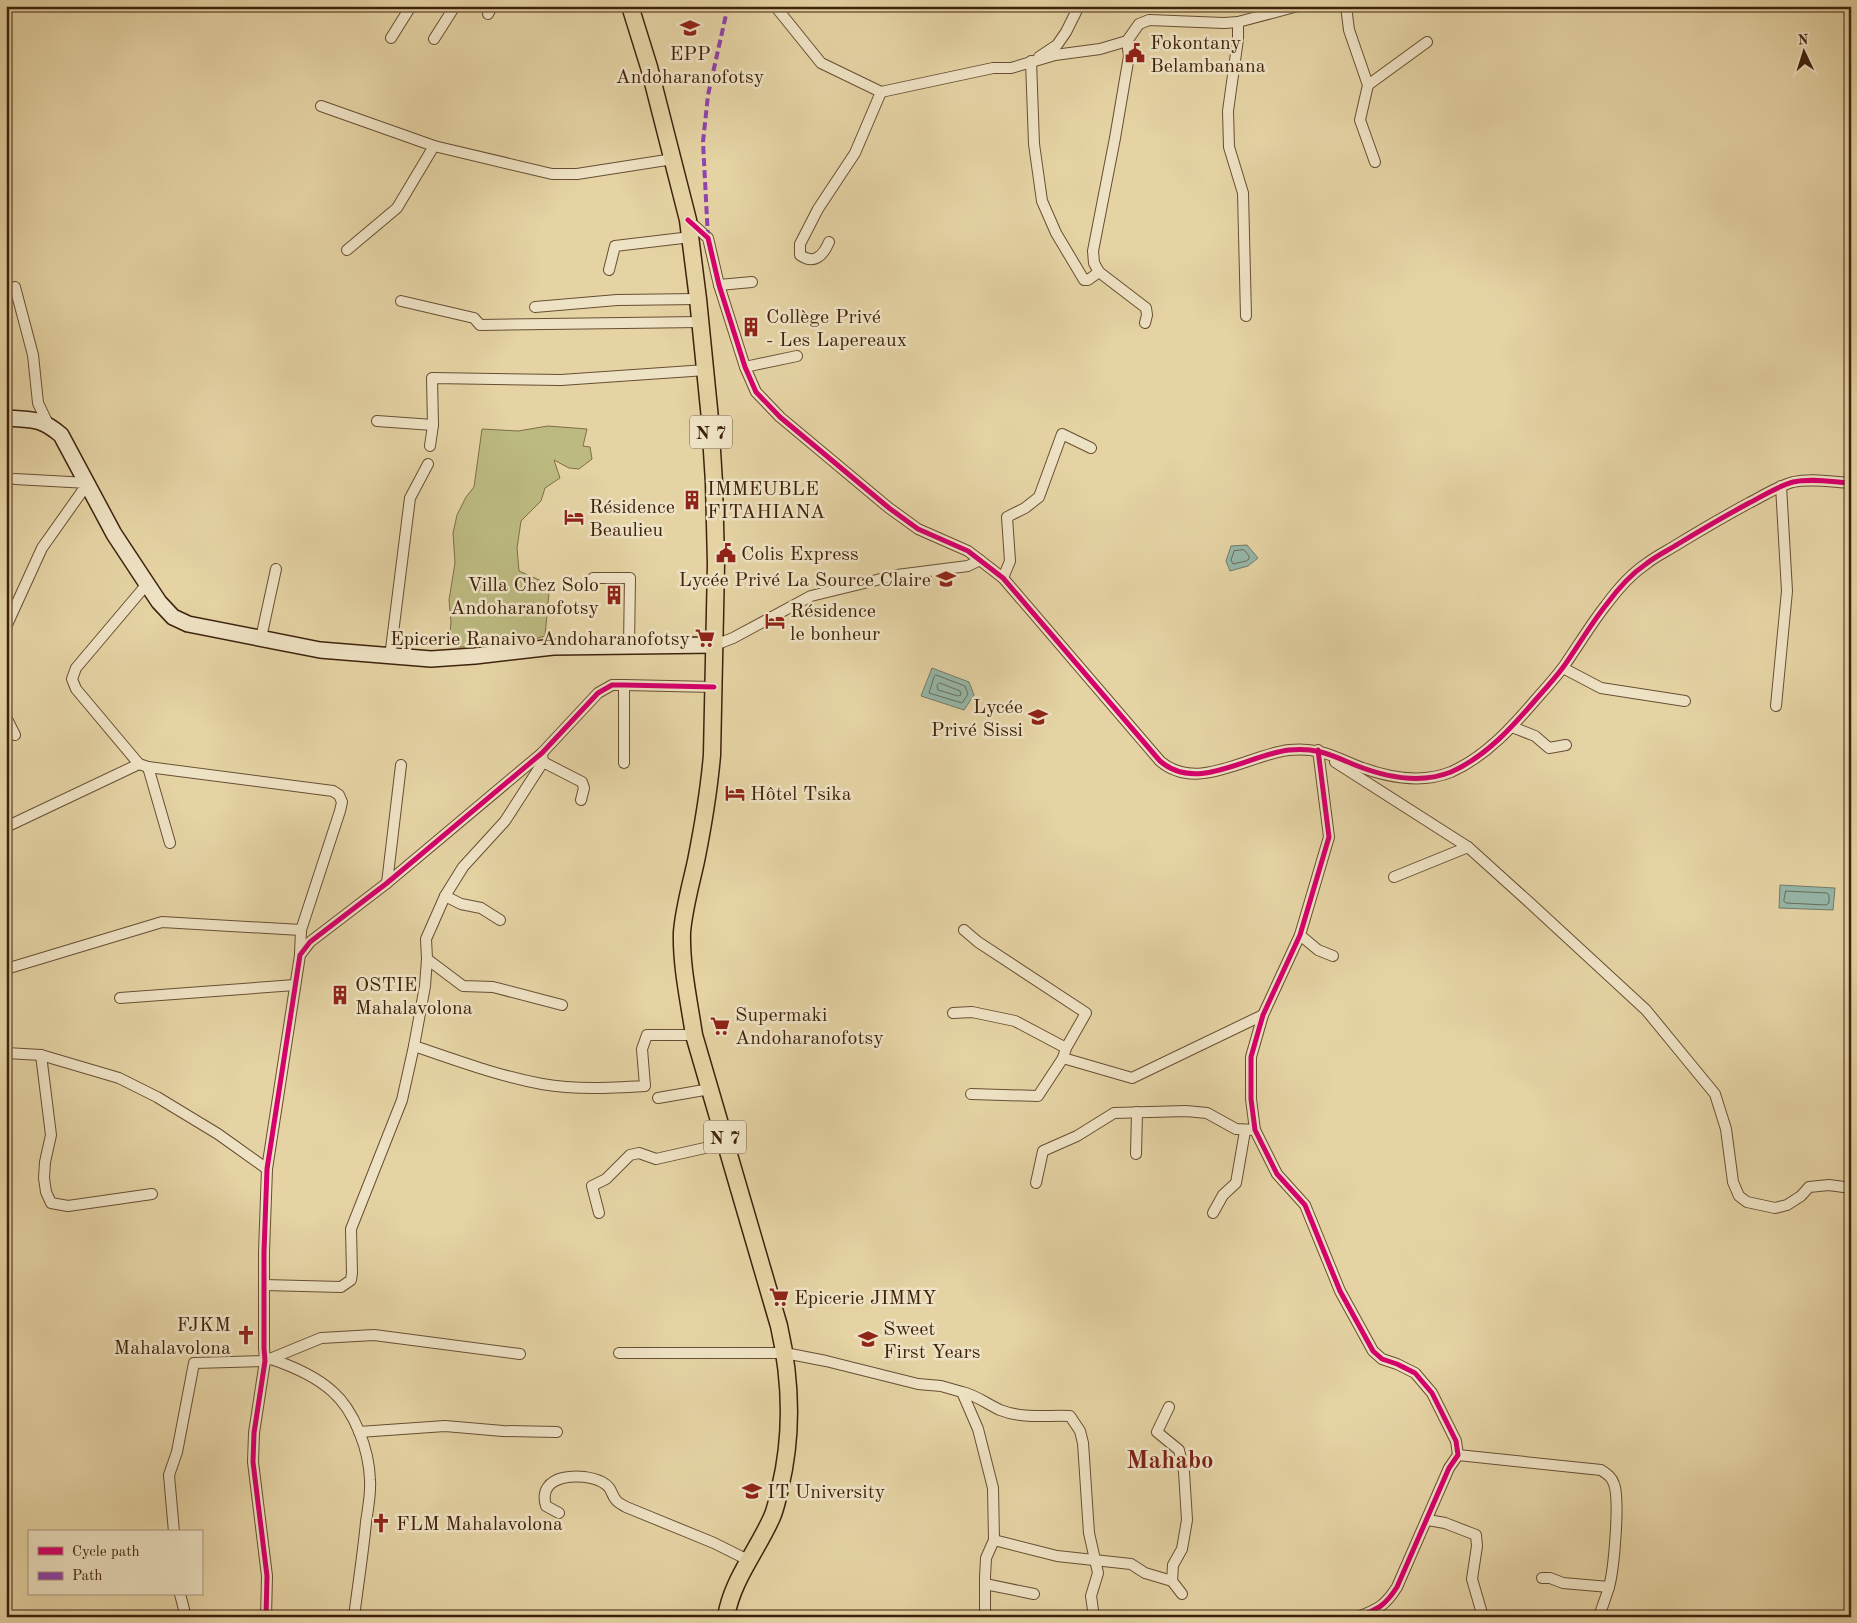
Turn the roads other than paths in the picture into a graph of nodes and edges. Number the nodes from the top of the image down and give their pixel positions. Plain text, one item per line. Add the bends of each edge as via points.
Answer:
1 (411, 6) edge
2 (456, 6) edge
3 (630, 6) edge
4 (776, 6) edge
5 (1079, 6) edge
6 (1297, 6) edge
7 (1346, 6) edge
8 (1238, 22) junction
9 (390, 38) dead end
10 (434, 39) dead end
11 (1127, 42) junction
12 (1427, 42) dead end
13 (1031, 61) junction
14 (1368, 85) junction
15 (881, 92) junction
16 (321, 106) dead end
17 (434, 146) junction
18 (673, 159) junction
19 (1374, 162) dead end
20 (688, 220) junction
21 (691, 237) junction
22 (829, 242) dead end
23 (347, 250) dead end
24 (609, 270) dead end
25 (1099, 272) junction
26 (752, 282) dead end
27 (719, 285) junction
28 (6, 291) edge
29 (698, 299) junction
30 (401, 301) dead end
31 (535, 307) dead end
32 (1246, 316) dead end
33 (700, 322) junction
34 (1144, 323) dead end
35 (797, 356) dead end
36 (745, 367) junction
37 (706, 370) junction
38 (6, 418) edge
39 (377, 422) dead end
40 (48, 424) junction
41 (433, 425) junction
42 (430, 446) dead end
43 (1092, 448) dead end
44 (428, 464) dead end
45 (14, 479) dead end
46 (88, 483) junction
47 (1851, 483) edge
48 (1781, 486) junction
49 (980, 560) junction
50 (276, 569) dead end
51 (593, 578) dead end
52 (1003, 578) junction
53 (147, 584) junction
54 (6, 627) edge
55 (261, 638) junction
56 (715, 645) junction
57 (629, 646) junction
58 (390, 657) junction
59 (1563, 668) junction
60 (624, 684) junction
61 (714, 687) junction
62 (1685, 701) dead end
63 (1776, 706) dead end
64 (6, 717) edge
65 (1512, 728) junction
66 (15, 735) dead end
67 (1566, 745) dead end
68 (1318, 750) junction
69 (543, 757) junction
70 (624, 763) dead end
71 (401, 765) dead end
72 (143, 766) junction
73 (581, 800) dead end
74 (6, 827) edge
75 (170, 842) dead end
76 (1468, 847) junction
77 (1394, 877) dead end
78 (387, 883) junction
79 (445, 896) junction
80 (500, 920) dead end
81 (301, 930) junction
82 (964, 930) dead end
83 (1300, 934) junction
84 (300, 955) junction
85 (1333, 956) dead end
86 (427, 959) junction
87 (6, 969) edge
88 (295, 985) junction
89 (120, 998) dead end
90 (562, 1005) dead end
91 (953, 1013) dead end
92 (1263, 1015) junction
93 (694, 1035) junction
94 (414, 1046) junction
95 (1065, 1053) junction
96 (6, 1054) edge
97 (41, 1055) junction
98 (710, 1089) junction
99 (971, 1094) dead end
100 (658, 1098) dead end
101 (1137, 1112) junction
102 (1250, 1130) junction
103 (727, 1143) junction
104 (1136, 1154) dead end
105 (267, 1169) junction
106 (1036, 1183) dead end
107 (1851, 1188) edge
108 (152, 1194) dead end
109 (1213, 1213) dead end
110 (599, 1214) dead end
111 (264, 1285) junction
112 (619, 1353) dead end
113 (785, 1353) junction
114 (520, 1354) dead end
115 (268, 1360) junction
116 (962, 1392) junction
117 (1170, 1407) dead end
118 (359, 1432) junction
119 (557, 1432) dead end
120 (1458, 1455) junction
121 (559, 1513) dead end
122 (1428, 1520) junction
123 (174, 1530) edge
124 (994, 1540) junction
125 (748, 1560) junction
126 (1096, 1561) junction
127 (1542, 1578) dead end
128 (1172, 1581) junction
129 (985, 1584) junction
130 (1609, 1587) junction
131 (1034, 1594) dead end
132 (1182, 1594) dead end
133 (181, 1596) edge
134 (186, 1617) edge
135 (266, 1617) edge
136 (354, 1617) edge
137 (726, 1617) edge
138 (985, 1617) edge
139 (1094, 1617) edge
140 (1358, 1617) edge
141 (1483, 1617) edge
142 (1599, 1617) edge

1 - 9 street
2 - 10 street
3 - 18 main road, N 7
4 - 15 street via 821,63
5 - 13 street via 1057,45
6 - 8 street
7 - 14 street via 1349,30
8 - 11 street via 1149,20 1138,24
8 - 32 street via 1228,111 1231,158 1243,193
11 - 13 street
11 - 25 street via 1130,56 1093,251 1094,264
12 - 14 street
13 - 15 street via 1012,68 993,68
13 - 25 street via 1035,152 1042,201 1056,233 1084,280
14 - 19 street via 1360,120
15 - 22 street via 855,153 818,209 800,244 800,255 814,260 821,256
16 - 17 street
17 - 18 street via 552,174 577,174
17 - 23 street via 397,208
18 - 20 main road, N 7
20 - 21 main road, N 7
20 - 27 street via 708,238
21 - 24 street via 615,246
21 - 29 main road, N 7
25 - 34 street via 1146,308
26 - 27 street
27 - 36 street
28 - 40 street via 15,287 33,355 38,403
29 - 31 street via 617,300
29 - 33 main road, N 7
30 - 33 street via 474,318 480,325
33 - 37 main road, N 7
35 - 36 street
36 - 49 street via 756,392 780,417 889,508 918,529 968,551
37 - 41 street via 561,380 432,378
37 - 56 main road, N 7 via 714,483
38 - 40 street
39 - 41 street
40 - 46 street via 61,435
41 - 42 street
43 - 52 street via 1062,434 1039,497 1007,517 1010,561
44 - 58 street via 410,498
45 - 46 street
46 - 53 street via 114,534
46 - 54 street via 42,548
47 - 48 street via 1812,480
48 - 59 street via 1645,564 1606,605
48 - 63 street via 1787,591
49 - 52 street
49 - 56 street via 968,566 897,575 811,596
50 - 55 street
51 - 57 street via 630,578
52 - 68 street via 1168,768 1190,775 1202,774 1287,750
53 - 55 street via 173,618 188,624
53 - 72 street via 76,668 72,679 76,689
55 - 58 street via 320,650
56 - 57 street
56 - 61 main road, N 7
57 - 58 street via 553,647 431,659
59 - 62 street via 1601,688
59 - 65 street
60 - 61 street
60 - 69 street via 598,693
60 - 70 street
61 - 93 main road, N 7 via 710,778 682,933
64 - 66 street
65 - 67 street via 1535,736 1549,748
65 - 68 street via 1470,762 1432,778 1398,777 1356,766
68 - 76 street
68 - 83 street via 1329,837
69 - 73 street via 582,782
69 - 78 street
69 - 79 street via 505,821 463,867
71 - 78 street
72 - 74 street
72 - 75 street
72 - 81 street via 326,790 340,795 340,811
76 - 77 street
76 - 107 street via 1646,1010 1716,1094 1726,1129 1733,1182 1740,1196 1747,1202 1775,1208 1801,1196 1809,1186
78 - 84 street via 310,942
79 - 80 street via 461,904 481,908
79 - 86 street via 426,939
81 - 84 street
81 - 87 street via 162,922
82 - 95 street via 1086,1013
83 - 85 street via 1318,950
83 - 92 street
84 - 88 street
86 - 90 street via 463,986 493,987
86 - 94 street
88 - 89 street
88 - 105 street
91 - 95 street via 972,1012 1015,1022
92 - 95 street via 1132,1078
92 - 102 street via 1252,1057
93 - 94 street via 647,1035 642,1049 645,1086 598,1089 534,1082
93 - 98 main road, N 7
94 - 111 street via 402,1100 351,1229 351,1280 341,1287
95 - 99 street via 1038,1096
96 - 97 street
97 - 105 street via 119,1078 218,1134
97 - 108 street via 51,1135 44,1178 51,1203 68,1206
98 - 100 street
98 - 103 main road, N 7
101 - 102 street via 1207,1113 1236,1129
101 - 104 street
101 - 106 street via 1114,1113 1077,1136 1043,1151
102 - 109 street via 1236,1183 1223,1195
102 - 120 street via 1277,1174 1306,1205 1340,1291 1373,1351 1382,1359 1415,1373 1432,1393 1456,1441
103 - 110 street via 656,1159 639,1153 630,1155 606,1179 592,1186
103 - 113 main road, N 7
105 - 111 street
111 - 115 street
112 - 113 street
113 - 116 street
113 - 125 main road, N 7 via 788,1436 782,1480 773,1515
114 - 115 street via 374,1336 321,1338
115 - 118 street via 287,1364 332,1391 346,1407
115 - 123 street via 194,1363 177,1452 169,1476
115 - 135 street via 254,1433 254,1462 267,1576
116 - 124 street via 978,1429 992,1488
116 - 126 street via 1000,1410 1022,1416 1070,1416 1080,1431 1083,1443 1089,1533
117 - 128 street via 1157,1432 1180,1450 1188,1520 1182,1549 1173,1565
118 - 119 street via 445,1426
118 - 136 street via 370,1482
120 - 122 street via 1449,1468
120 - 130 street via 1601,1470 1610,1476 1616,1507
121 - 125 street via 546,1506 547,1486 556,1479 585,1477 607,1486 616,1500 626,1507
122 - 140 street via 1398,1587 1388,1601
122 - 141 street via 1476,1535 1472,1579
124 - 126 street via 1057,1556
124 - 129 street via 986,1558
125 - 137 main road, N 7
126 - 128 street via 1131,1564 1145,1573
126 - 139 street via 1098,1573 1091,1596
127 - 130 street
128 - 132 street
129 - 131 street
129 - 138 street
130 - 142 street
133 - 134 street

